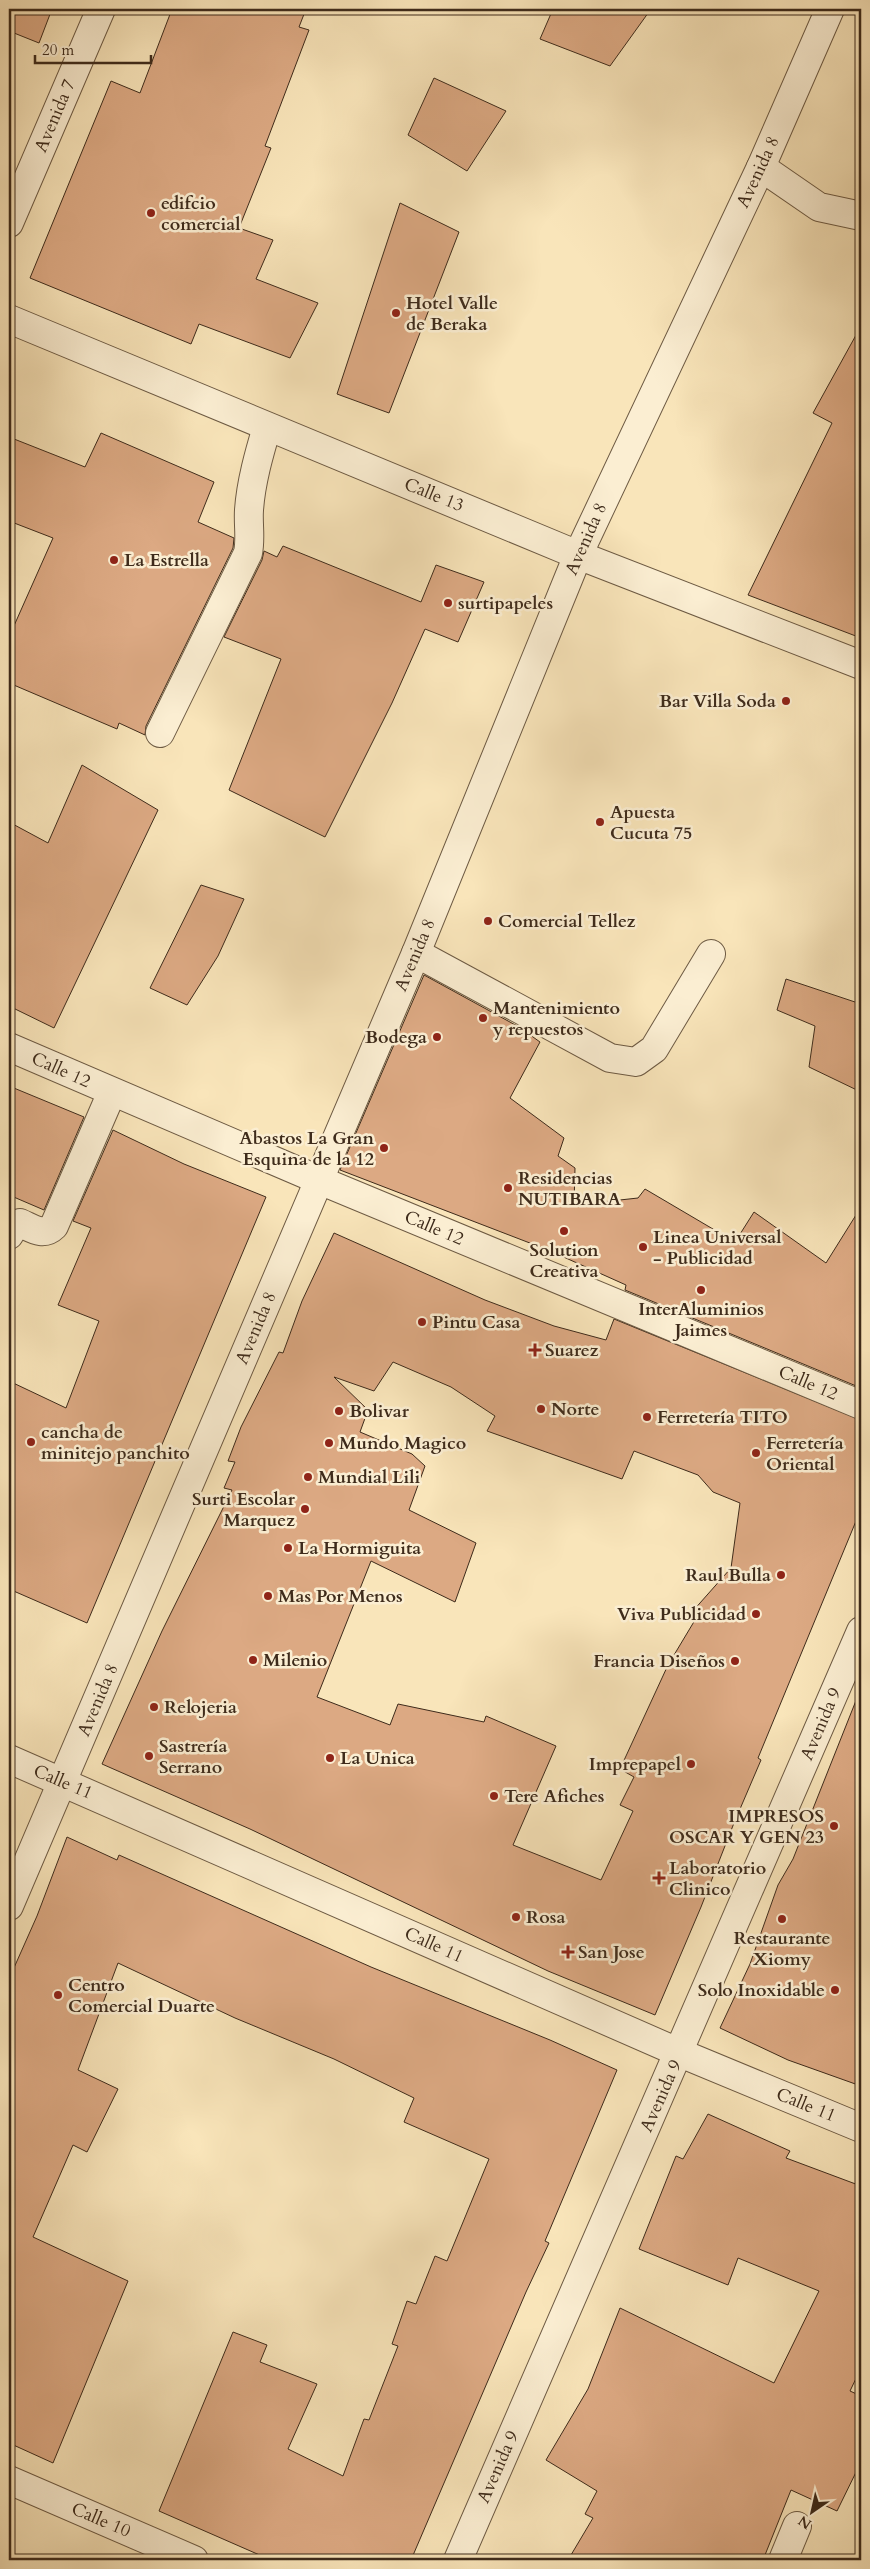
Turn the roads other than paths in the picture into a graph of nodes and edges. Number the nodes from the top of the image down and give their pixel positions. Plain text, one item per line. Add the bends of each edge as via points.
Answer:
1 (101, 9) edge
2 (830, 9) edge
3 (761, 167) junction
4 (861, 216) edge
5 (9, 223) edge
6 (9, 319) edge
7 (267, 427) junction
8 (578, 555) junction
9 (861, 665) edge
10 (160, 734) dead end
11 (416, 953) junction
12 (711, 954) dead end
13 (9, 1047) edge
14 (112, 1092) junction
15 (319, 1180) junction
16 (9, 1235) edge
17 (861, 1405) edge
18 (861, 1631) edge
19 (9, 1759) edge
20 (63, 1782) junction
21 (9, 1906) edge
22 (680, 2053) junction
23 (861, 2128) edge
24 (9, 2480) edge
25 (797, 2526) dead end
26 (194, 2560) edge
27 (458, 2560) edge
28 (783, 2560) edge

1 - 5 street, Avenida 7
2 - 3 street, Avenida 8
3 - 4 street via 819,207
3 - 8 street, Avenida 8
6 - 7 street, Calle 13
7 - 8 street, Calle 13
7 - 10 street via 257,460 249,510 251,541 248,552
8 - 9 street, Calle 13
8 - 11 street, Avenida 8
11 - 12 street via 610,1058 636,1062 654,1050
11 - 15 street, Avenida 8
13 - 14 street, Calle 12
14 - 15 street, Calle 12
14 - 16 street via 54,1226 49,1232 43,1232 20,1223
15 - 17 street, Calle 12
15 - 20 street, Avenida 8
18 - 22 street, Avenida 9
19 - 20 street, Calle 11
20 - 21 street, Avenida 8
20 - 22 street, Calle 11
22 - 23 street, Calle 11
22 - 27 street, Avenida 9
24 - 26 street, Calle 10
25 - 28 street

